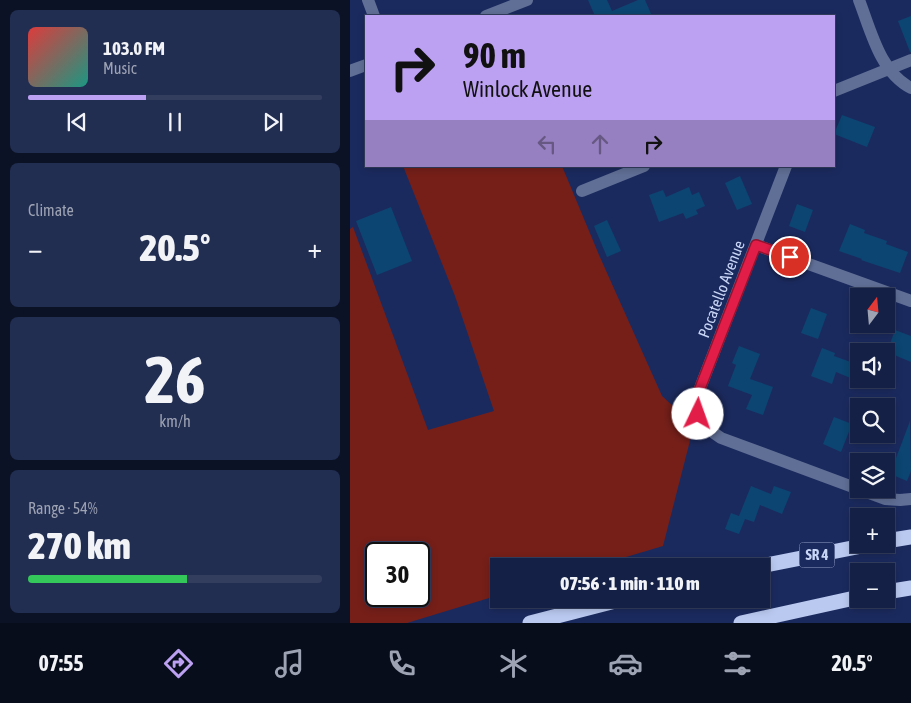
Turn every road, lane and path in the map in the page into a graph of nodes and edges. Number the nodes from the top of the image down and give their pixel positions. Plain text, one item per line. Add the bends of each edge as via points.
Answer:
1 (368, 0) edge
2 (527, 0) edge
3 (859, 0) edge
4 (374, 15) edge
5 (489, 15) edge
6 (911, 60) edge
7 (365, 65) edge
8 (888, 69) junction
9 (350, 71) edge
10 (911, 88) edge
11 (835, 91) edge
12 (642, 167) edge
13 (786, 167) edge
14 (582, 191) dead end
15 (756, 245) junction
16 (911, 301) edge
17 (911, 498) edge
18 (911, 537) edge
19 (895, 540) edge
20 (850, 548) edge
21 (770, 564) edge
22 (911, 588) edge
23 (895, 591) edge
24 (850, 599) edge
25 (588, 608) edge
26 (530, 623) edge
27 (741, 623) edge

1 - 4 street
2 - 5 street
3 - 8 street
6 - 8 street
7 - 9 street
8 - 10 street
8 - 11 street
12 - 14 street
13 - 15 street, Pocatello Avenue
15 - 16 street
15 - 17 street, Pocatello Avenue via 697,396 696,405 703,423 721,438 885,499
18 - 19 highway
20 - 21 highway, SR 4
22 - 23 highway
24 - 27 highway
25 - 26 highway

